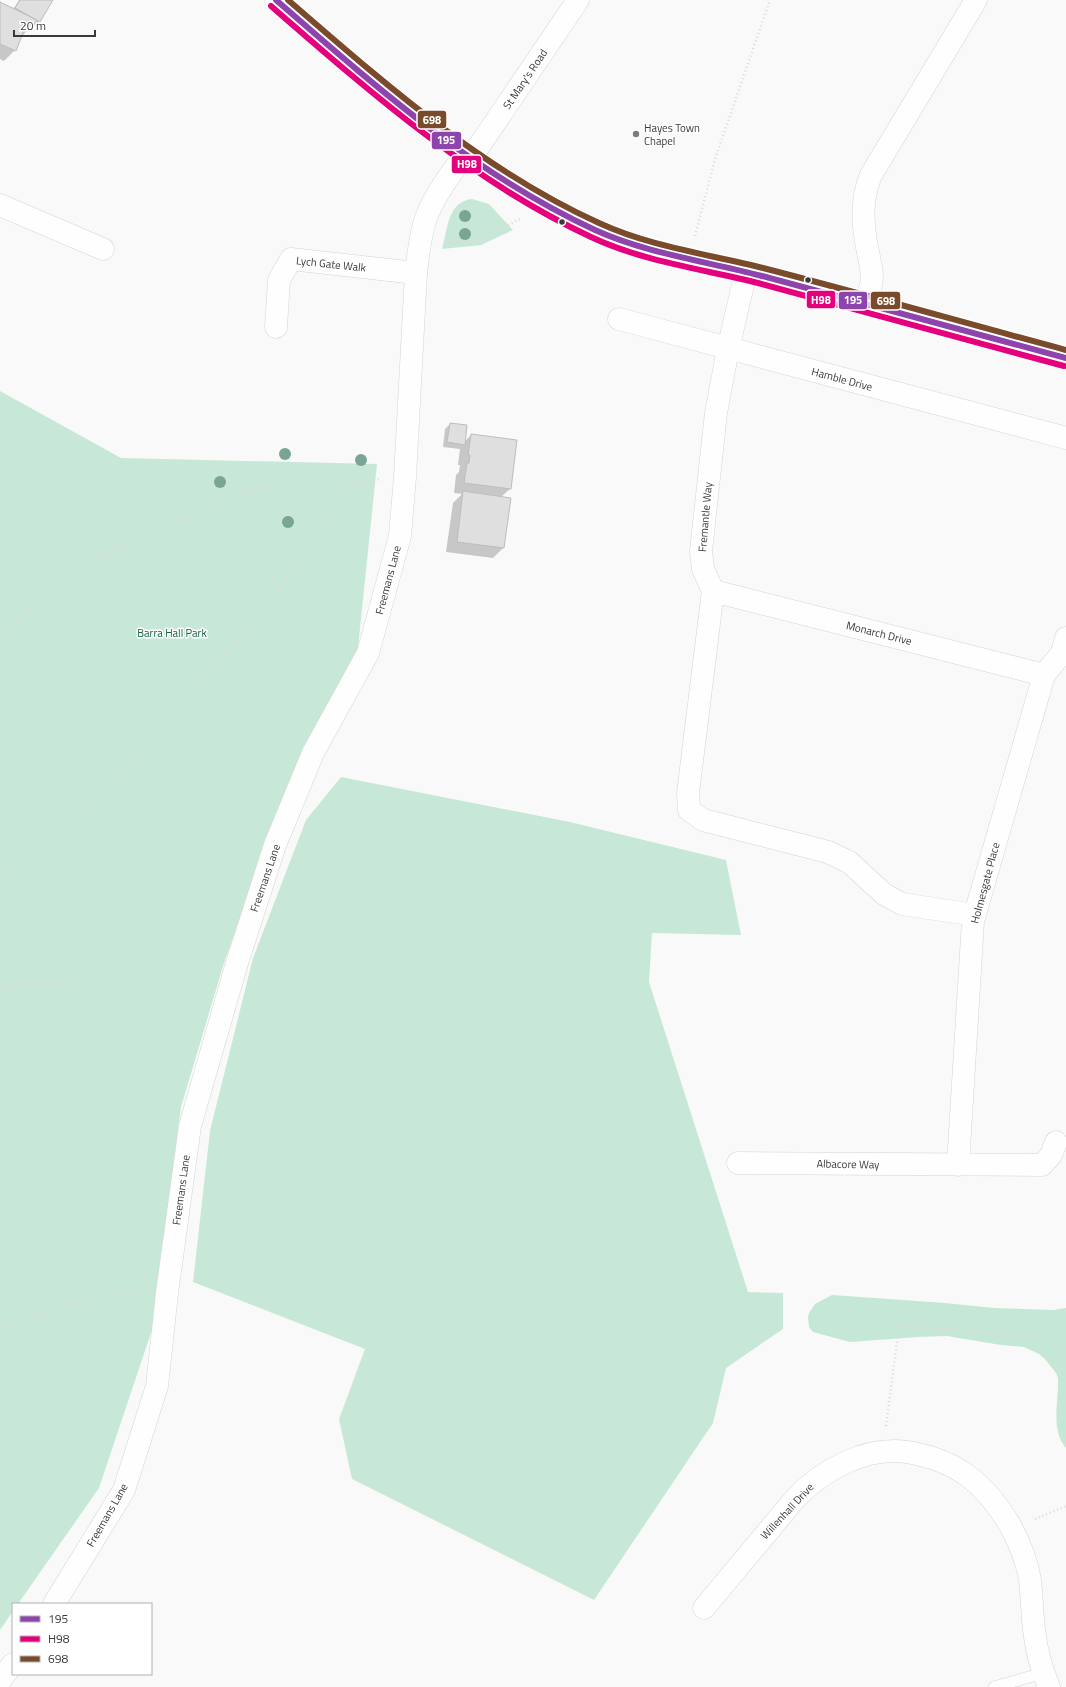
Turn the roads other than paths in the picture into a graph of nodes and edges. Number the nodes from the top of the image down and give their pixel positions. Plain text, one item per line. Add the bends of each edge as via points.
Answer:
1 (276, 0) edge
2 (578, 0) edge
3 (976, 0) edge
4 (468, 156) junction
5 (0, 206) edge
6 (103, 249) dead end
7 (746, 272) junction
8 (416, 273) junction
9 (866, 303) junction
10 (619, 319) dead end
11 (276, 326) dead end
12 (728, 349) junction
13 (1066, 358) edge
14 (1066, 438) edge
15 (712, 591) junction
16 (1065, 648) edge
17 (1044, 675) junction
18 (975, 915) junction
19 (1056, 1142) dead end
20 (738, 1163) dead end
21 (958, 1165) junction
22 (55, 1603) edge
23 (704, 1608) dead end
24 (12, 1665) edge
25 (0, 1680) edge
26 (1046, 1680) edge
27 (994, 1687) edge

1 - 4 street via 417,120
2 - 4 street, St Mary's Road
3 - 9 street via 867,184 864,196 864,228 872,275
4 - 7 street via 545,206 597,231 633,245
4 - 8 street, Freemans Lane via 435,198 426,218
5 - 6 street
7 - 9 street
7 - 12 street, Fremantle Way
8 - 11 street, Lych Gate Walk via 291,259 280,280
8 - 22 street, Freemans Lane via 400,536 368,653 313,753 276,845 236,963 190,1126 157,1386 124,1490
9 - 13 street
10 - 12 street, Hamble Drive
12 - 14 street, Hamble Drive
12 - 15 street, Fremantle Way via 716,413 700,551 703,569
15 - 17 street, Monarch Drive
15 - 18 street, Fremantle Way via 688,793 689,810 702,820 828,852 849,862 884,894 902,904
16 - 17 street, Holmesgate Place
17 - 18 street, Holmesgate Place
18 - 21 street, Holmesgate Place
19 - 21 street, Albacore Way via 1051,1155 1042,1165
20 - 21 street, Albacore Way
23 - 26 street, Willenhall Drive via 804,1489 829,1471 857,1458 883,1452 920,1454 942,1461 980,1484 1012,1529 1025,1559 1030,1580 1034,1629
24 - 25 street
26 - 27 lane

